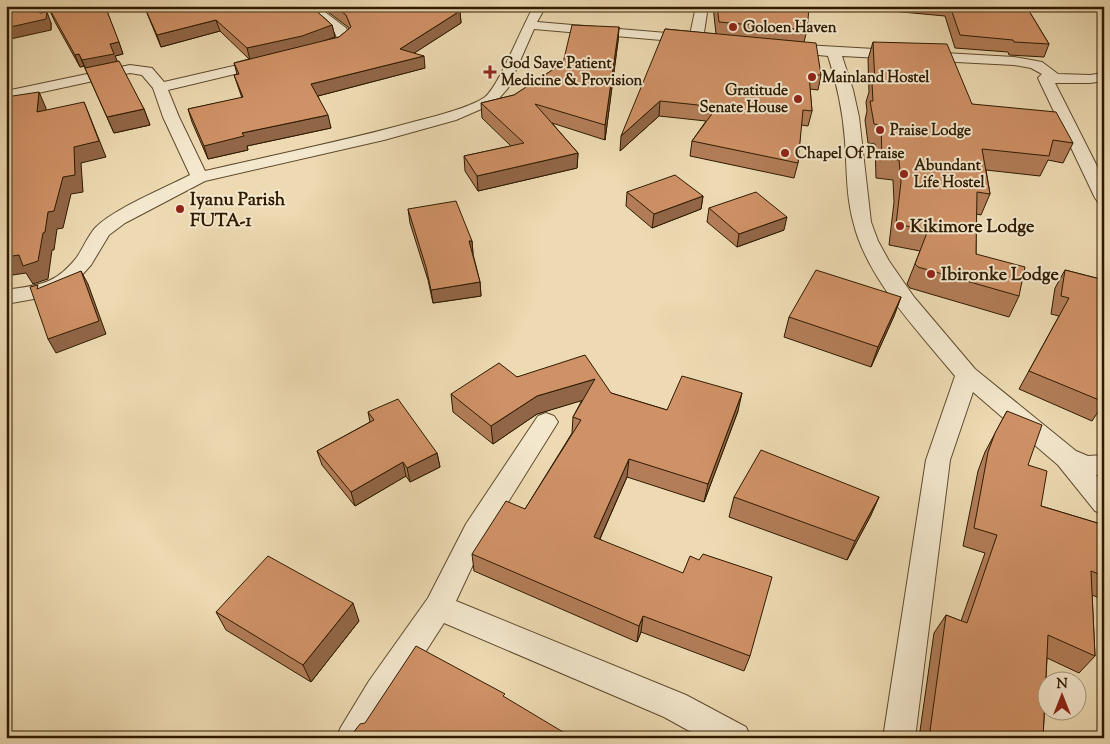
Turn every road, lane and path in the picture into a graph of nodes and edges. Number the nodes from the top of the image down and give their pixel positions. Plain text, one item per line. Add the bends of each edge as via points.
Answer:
1 (332, 6) edge
2 (540, 6) edge
3 (702, 6) edge
4 (313, 9) edge
5 (529, 25) junction
6 (775, 47) edge
7 (308, 53) edge
8 (834, 53) junction
9 (280, 59) edge
10 (1104, 77) edge
11 (1044, 78) junction
12 (160, 87) junction
13 (6, 96) edge
14 (199, 177) junction
15 (1104, 198) edge
16 (6, 297) edge
17 (967, 375) junction
18 (546, 422) dead end
19 (1066, 458) junction
20 (1104, 464) edge
21 (1104, 503) edge
22 (438, 607) junction
23 (352, 738) edge
24 (735, 738) edge
25 (899, 738) edge

1 - 4 street
2 - 5 street
3 - 5 street via 701,40
4 - 7 street via 341,31 344,39
5 - 14 street via 501,88 490,100 472,109 378,137
6 - 8 street
8 - 11 street via 864,52 1024,63 1044,68 1051,74
8 - 17 street via 845,83 851,119 862,223 878,261
9 - 12 street
10 - 11 street
11 - 15 street
12 - 13 street via 147,71 130,69
12 - 14 street
14 - 16 street via 102,232 66,282 45,291
17 - 19 street
17 - 25 street via 938,460
18 - 22 street via 474,532
19 - 20 street via 1086,466
19 - 21 street
22 - 23 street
22 - 24 street via 675,706

